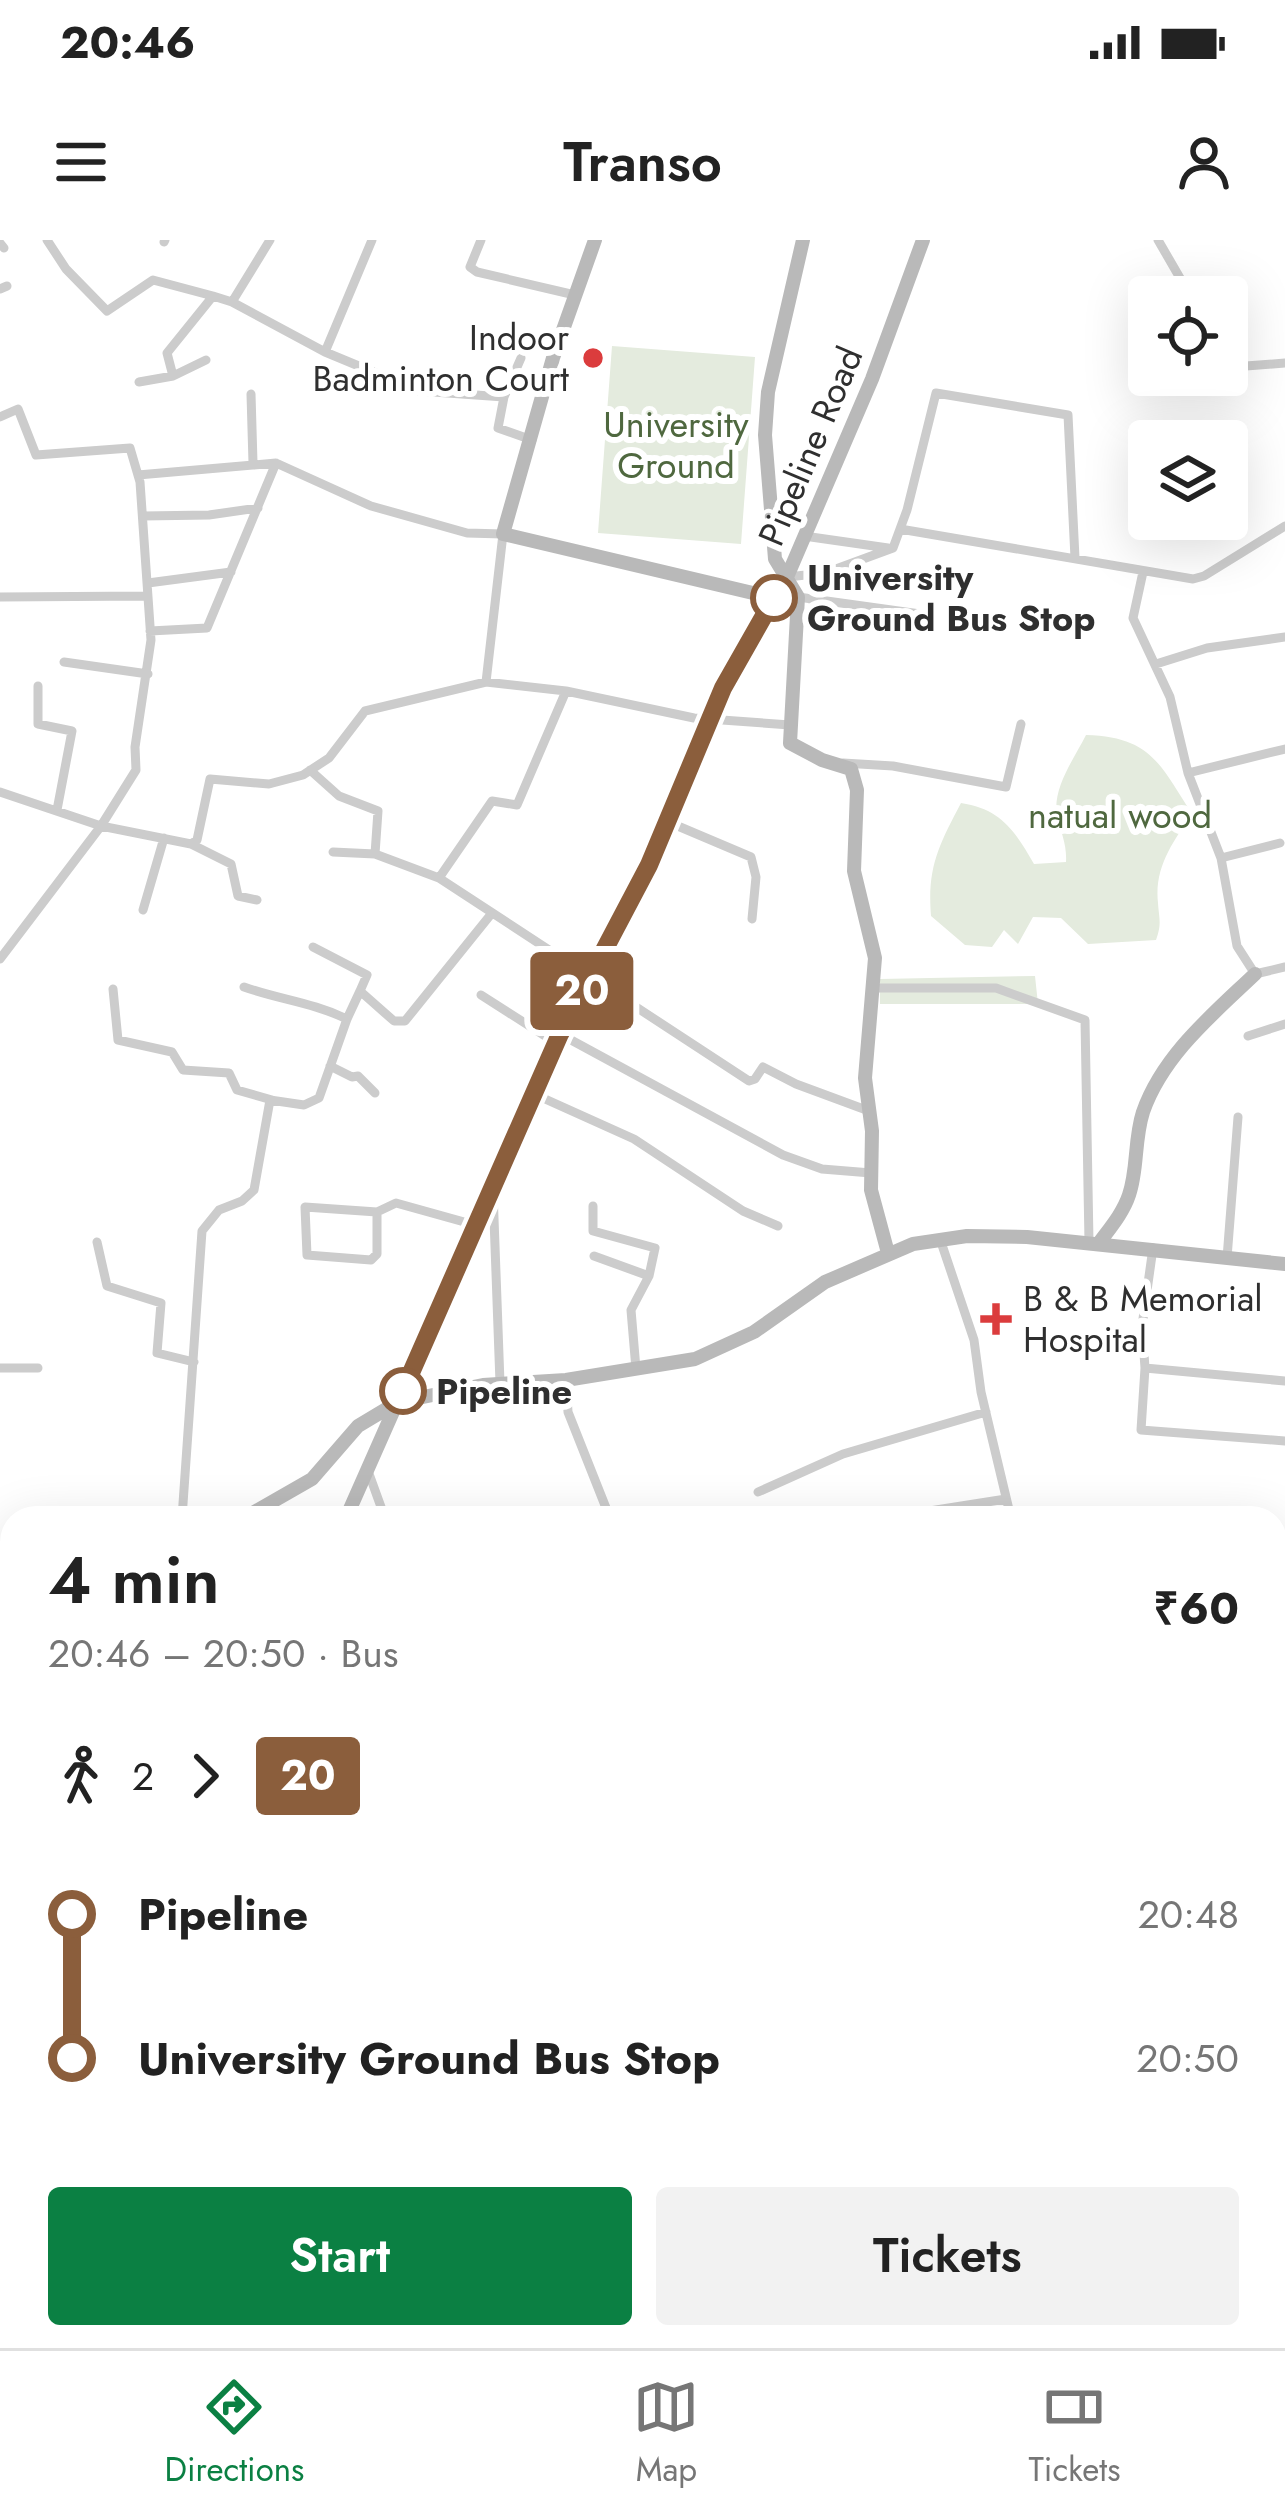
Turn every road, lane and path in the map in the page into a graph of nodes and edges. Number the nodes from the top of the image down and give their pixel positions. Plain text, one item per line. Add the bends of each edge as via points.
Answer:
1 (47, 240) edge
2 (270, 240) edge
3 (372, 240) edge
4 (481, 240) edge
5 (595, 240) edge
6 (803, 240) edge
7 (923, 240) edge
8 (1158, 240) edge
9 (1179, 276) edge
10 (575, 295) junction
11 (213, 296) junction
12 (232, 302) junction
13 (325, 352) junction
14 (521, 358) dead end
15 (206, 360) dead end
16 (1285, 363) edge
17 (1248, 366) edge
18 (173, 376) junction
19 (139, 382) dead end
20 (251, 394) dead end
21 (504, 398) junction
22 (0, 417) edge
23 (532, 440) junction
24 (253, 463) junction
25 (276, 463) junction
26 (138, 475) junction
27 (258, 508) junction
28 (143, 516) junction
29 (1285, 526) edge
30 (900, 529) junction
31 (502, 535) junction
32 (804, 536) junction
33 (893, 548) junction
34 (1075, 558) junction
35 (851, 566) junction
36 (231, 572) junction
37 (1143, 572) junction
38 (787, 577) junction
39 (148, 583) junction
40 (148, 596) junction
41 (0, 597) edge
42 (774, 598) junction
43 (804, 598) junction
44 (920, 614) dead end
45 (150, 631) junction
46 (1285, 637) edge
47 (64, 662) dead end
48 (1156, 664) junction
49 (148, 674) junction
50 (486, 682) junction
51 (38, 686) dead end
52 (566, 691) junction
53 (710, 720) junction
54 (1021, 724) dead end
55 (790, 725) junction
56 (1285, 749) edge
57 (826, 761) junction
58 (310, 770) junction
59 (1189, 772) junction
60 (0, 792) edge
61 (57, 810) junction
62 (666, 821) junction
63 (100, 826) junction
64 (164, 838) junction
65 (1280, 843) dead end
66 (191, 844) junction
67 (333, 852) dead end
68 (375, 854) junction
69 (1221, 858) junction
70 (439, 878) junction
71 (256, 901) dead end
72 (143, 910) dead end
73 (492, 913) junction
74 (752, 919) dead end
75 (313, 947) dead end
76 (0, 959) edge
77 (1285, 967) edge
78 (1255, 974) junction
79 (591, 975) junction
80 (244, 987) dead end
81 (873, 988) junction
82 (113, 989) dead end
83 (360, 991) junction
84 (481, 994) dead end
85 (347, 1019) junction
86 (1285, 1024) edge
87 (1248, 1036) dead end
88 (558, 1038) junction
89 (331, 1066) junction
90 (375, 1093) dead end
91 (534, 1094) junction
92 (272, 1100) junction
93 (869, 1112) junction
94 (1238, 1118) dead end
95 (872, 1173) junction
96 (493, 1186) junction
97 (593, 1206) dead end
98 (376, 1212) junction
99 (476, 1225) junction
100 (778, 1226) dead end
101 (940, 1238) junction
102 (97, 1243) dead end
103 (1094, 1243) junction
104 (1153, 1248) junction
105 (888, 1252) junction
106 (594, 1256) dead end
107 (1227, 1258) junction
108 (1285, 1264) edge
109 (649, 1276) junction
110 (194, 1361) junction
111 (38, 1368) dead end
112 (1145, 1368) junction
113 (0, 1369) edge
114 (636, 1369) junction
115 (566, 1380) junction
116 (1285, 1381) edge
117 (500, 1383) junction
118 (398, 1402) junction
119 (986, 1412) junction
120 (1285, 1441) edge
121 (368, 1472) junction
122 (758, 1492) dead end
123 (1006, 1499) junction
124 (183, 1506) edge
125 (265, 1506) edge
126 (352, 1506) edge
127 (381, 1506) edge
128 (605, 1506) edge
129 (961, 1506) edge
130 (1008, 1506) edge

1 - 11 street via 106,311 153,280
2 - 12 street
3 - 13 street
4 - 10 street via 470,267 477,272
5 - 10 street
6 - 38 street via 765,435 776,559
7 - 32 street, Pipeline Road
8 - 9 street
10 - 23 street
11 - 12 street
11 - 18 street via 167,353
12 - 13 street
13 - 21 street via 419,391
14 - 21 street
15 - 18 street
16 - 17 street
18 - 19 street
20 - 24 street
21 - 23 street via 498,428
22 - 26 street via 18,409 35,454 130,448
23 - 31 street
24 - 25 street
24 - 26 street
25 - 27 street
25 - 31 street via 371,506
26 - 28 street
27 - 28 street
27 - 36 street
28 - 39 street
29 - 37 street via 1204,577
30 - 33 street
30 - 34 street
30 - 34 street via 936,393 977,397 1068,416
31 - 42 street
31 - 50 street
32 - 33 street
32 - 38 street, Pipeline Road
33 - 35 street
34 - 37 street
35 - 38 street
35 - 43 street
36 - 39 street
36 - 45 street via 207,628
37 - 48 street via 1133,619
38 - 42 street, Pipeline Road
38 - 43 street
39 - 40 street
40 - 41 street
40 - 45 street
42 - 53 street, Pipeline Road
43 - 44 street
43 - 55 street
45 - 49 street
46 - 48 street
47 - 49 street
48 - 59 street
49 - 63 street via 136,770
50 - 52 street
50 - 58 street via 365,711
51 - 61 street via 38,724 72,731
52 - 53 street
52 - 70 street via 517,806 492,801
53 - 55 street
53 - 62 street, Pipeline Road
54 - 57 street via 1006,787
55 - 57 street via 790,743
56 - 59 street
57 - 81 street via 851,769 857,790 854,871 875,958
58 - 66 street via 269,784 210,779
58 - 68 street via 339,796 378,812
59 - 69 street
60 - 61 street
61 - 63 street
62 - 74 street via 751,857
62 - 79 street, Pipeline Road
63 - 64 street
63 - 76 street
64 - 66 street
64 - 72 street
65 - 69 street
66 - 71 street via 231,864 238,896
67 - 68 street
68 - 70 street
69 - 78 street via 1237,946
70 - 73 street
73 - 79 street
73 - 83 street via 406,1021 394,1022
75 - 83 street via 367,975
77 - 78 street
78 - 103 street via 1165,1072 1144,1111 1130,1194
79 - 88 street, Pipeline Road
79 - 93 street via 748,1081 771,1068
80 - 85 street
81 - 93 street
81 - 103 street via 996,988 1085,1020
82 - 92 street via 118,1040 172,1052 183,1070 230,1073 237,1090
83 - 85 street
84 - 88 street
85 - 89 street
86 - 87 street
88 - 91 street, Pipeline Road
88 - 95 street via 783,1155
89 - 90 street
89 - 92 street via 316,1102
91 - 96 street, Pipeline Road
91 - 100 street via 634,1139
92 - 110 street via 254,1190 202,1231
93 - 95 street
94 - 107 street
95 - 105 street
96 - 99 street, Pipeline Road
96 - 117 street
97 - 109 street via 593,1231 655,1248
98 - 98 street via 305,1207 307,1255 370,1259 377,1254
98 - 99 street via 396,1203
99 - 118 street, Pipeline Road
101 - 103 street
101 - 105 street
101 - 119 street via 974,1340
102 - 110 street via 107,1286 161,1303 157,1353
103 - 104 street
104 - 107 street
104 - 112 street
105 - 114 street via 706,1355
106 - 109 street
107 - 108 street
109 - 114 street via 631,1310
110 - 124 street
111 - 113 street
112 - 116 street
112 - 120 street via 1141,1430
114 - 115 street
115 - 117 street
115 - 128 street via 568,1412
117 - 118 street
118 - 121 street, Pipeline Road
118 - 125 street via 358,1426 312,1479
119 - 122 street via 843,1454
119 - 123 street
121 - 126 street, Pipeline Road
121 - 127 street
123 - 129 street
123 - 130 street

